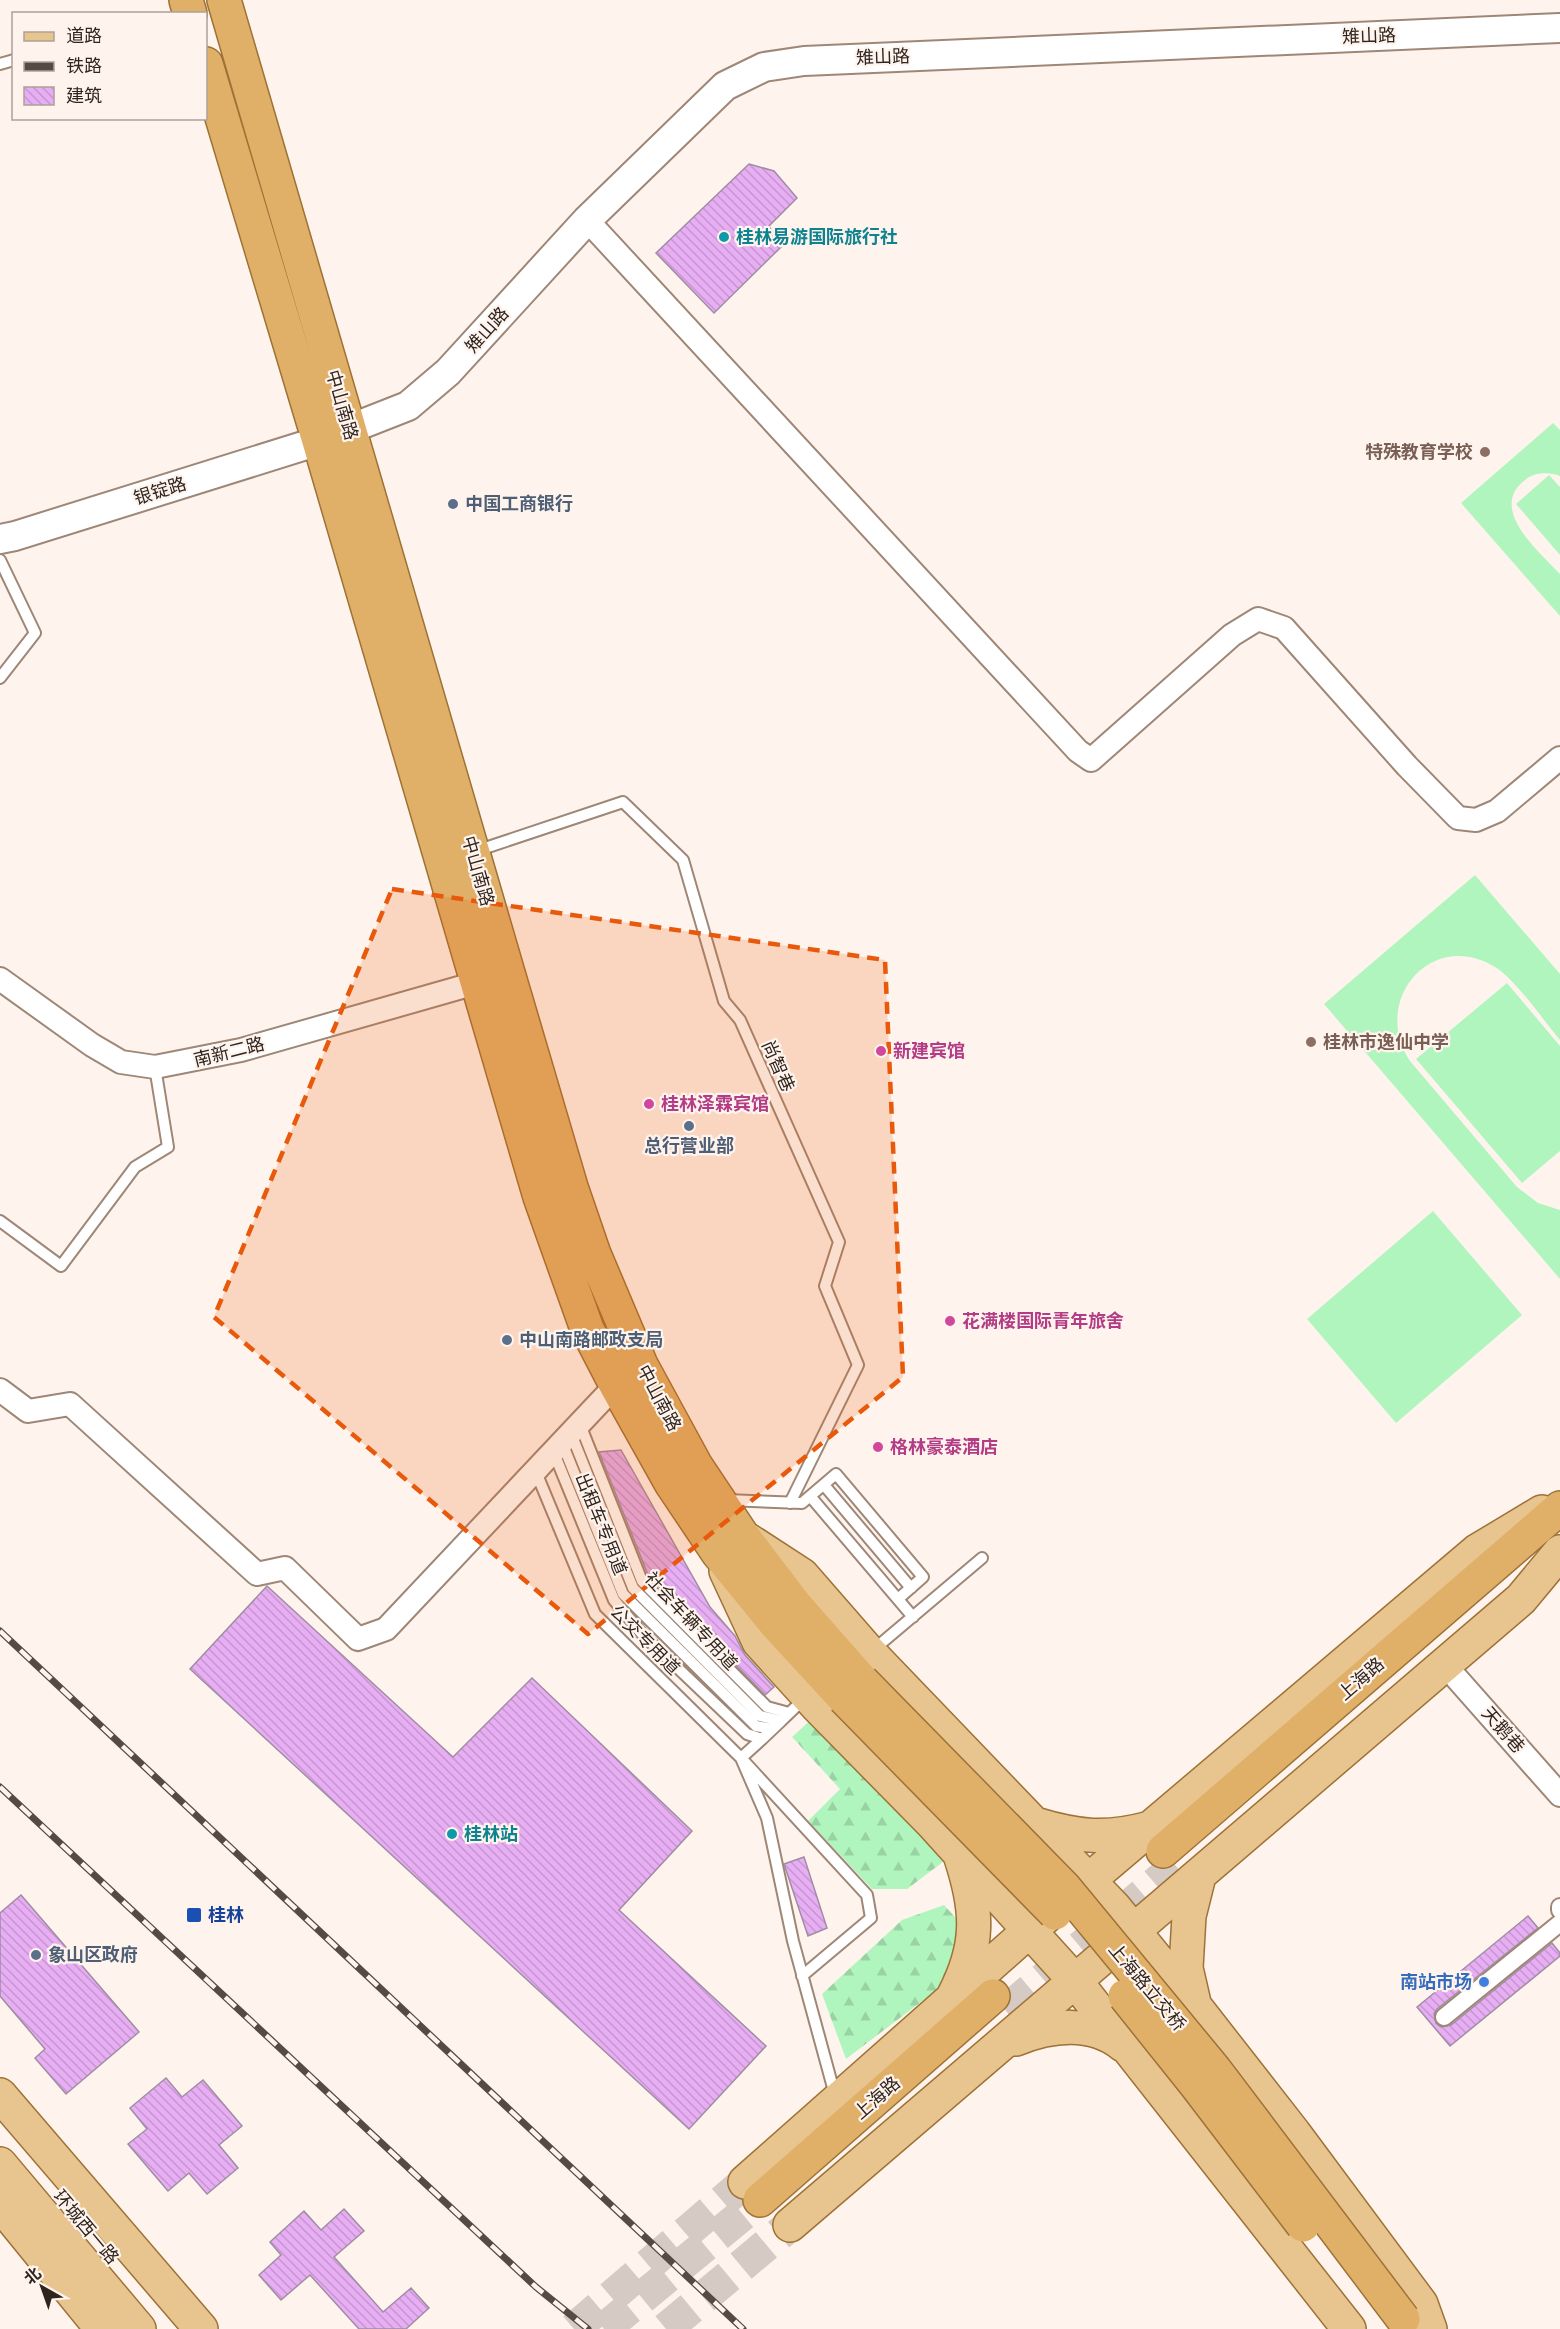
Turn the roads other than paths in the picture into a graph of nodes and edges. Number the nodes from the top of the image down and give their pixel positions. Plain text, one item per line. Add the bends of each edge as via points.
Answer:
1 (224, 0) edge
2 (1560, 28) edge
3 (207, 67) edge
4 (587, 220) junction
5 (350, 429) junction
6 (319, 441) junction
7 (0, 539) edge
8 (0, 560) edge
9 (0, 678) edge
10 (1560, 758) edge
11 (472, 853) junction
12 (0, 979) edge
13 (476, 983) junction
14 (155, 1067) junction
15 (0, 1221) edge
16 (618, 1389) junction
17 (0, 1390) edge
18 (583, 1432) junction
19 (574, 1441) junction
20 (561, 1454) junction
21 (824, 1485) junction
22 (810, 1496) junction
23 (717, 1499) junction
24 (1560, 1501) edge
25 (790, 1503) junction
26 (1560, 1508) edge
27 (1560, 1537) edge
28 (730, 1544) junction
29 (1560, 1552) edge
30 (982, 1558) dead end
31 (911, 1588) junction
32 (898, 1599) junction
33 (913, 1617) junction
34 (1445, 1665) junction
35 (859, 1677) junction
36 (793, 1710) junction
37 (772, 1729) junction
38 (762, 1739) junction
39 (741, 1758) junction
40 (1560, 1795) edge
41 (1035, 1824) junction
42 (959, 1853) junction
43 (1172, 1855) junction
44 (1090, 1880) junction
45 (1560, 1923) edge
46 (1030, 1930) junction
47 (1135, 1932) junction
48 (802, 1976) junction
49 (1076, 1982) junction
50 (952, 2000) junction
51 (999, 2003) tunnel mouth
52 (1194, 2005) junction
53 (1444, 2017) dead end
54 (1006, 2043) junction
55 (1134, 2054) junction
56 (0, 2095) edge
57 (837, 2100) junction
58 (0, 2126) edge
59 (0, 2164) edge
60 (0, 2204) edge
61 (767, 2205) junction
62 (1406, 2326) edge
63 (102, 2329) edge
64 (139, 2329) edge
65 (172, 2329) edge
66 (201, 2329) edge
67 (1349, 2329) edge

1 - 5 highway, 中山南路
2 - 4 street, 雉山路 via 804,61 764,67 725,86
3 - 6 highway, 中山南路
4 - 5 street, 雉山路 via 448,372 408,406
4 - 10 street via 1078,751 1092,760 1232,635 1258,619 1284,628 1458,818 1476,820 1497,811
5 - 6 street, 雉山路
5 - 11 highway, 中山南路
6 - 7 street, 银锭路
6 - 13 highway, 中山南路
8 - 9 lane via 35,633
11 - 23 highway, 中山南路 via 567,1176 594,1254 640,1365
11 - 25 lane, 尚智巷 via 623,802 683,860 724,1001 740,1020 839,1242 825,1286 858,1365
12 - 14 street, 南新二路 via 92,1045 122,1062
13 - 14 street, 南新二路 via 241,1050
13 - 16 highway, 中山南路 via 563,1266 587,1329
14 - 15 lane via 168,1147 135,1167 61,1266
16 - 17 street via 387,1629 358,1639 285,1568 257,1574 70,1404 28,1411
16 - 18 lane, 公交专用道
16 - 28 highway, 中山南路 via 671,1483
18 - 19 lane, 公交专用道
18 - 36 lane, 社会车辆专用道 via 642,1581 767,1707
19 - 20 lane, 公交专用道
19 - 36 lane, 社会车辆专用道 via 633,1588 760,1716
20 - 37 lane, 出租车专用道 via 623,1594 756,1725
20 - 38 lane, 出租车专用道 via 614,1600 643,1635 747,1734
20 - 39 lane, 公交专用道 via 538,1477 596,1614
21 - 22 lane
21 - 31 lane
21 - 31 lane via 836,1474 844,1483 923,1577
22 - 25 lane via 802,1503
22 - 32 lane
23 - 25 lane
23 - 28 highway, 中山南路
24 - 43 main road via 1477,1551
26 - 43 highway, 上海路
27 - 43 highway, 上海路
28 - 35 highway, 中山南路 via 775,1623
28 - 35 main road via 802,1575
28 - 36 main road via 759,1642
29 - 34 main road via 1521,1599
30 - 33 lane
31 - 32 lane
32 - 33 lane
33 - 35 lane
34 - 40 street, 天鹅巷
34 - 43 main road
35 - 41 main road
35 - 62 highway, 上海路立交桥, bridge via 1197,2086
36 - 37 lane
36 - 42 main road
37 - 38 lane
38 - 39 lane
39 - 48 lane, 公交专用道 via 767,1818
39 - 48 lane via 867,1894 871,1918
41 - 43 main road via 1070,1835 1121,1836
41 - 44 main road
42 - 46 main road
42 - 50 main road via 971,1890 975,1925 963,1977
43 - 44 main road
43 - 47 main road
43 - 52 main road via 1189,1916 1186,1968
44 - 46 main road
44 - 47 main road
45 - 53 street
46 - 49 main road
46 - 50 main road
47 - 49 main road
47 - 52 main road
48 - 57 lane
49 - 54 main road
49 - 55 main road
50 - 57 main road
51 - 61 highway, 上海路
52 - 62 main road via 1421,2304
54 - 55 main road via 1038,2031 1087,2028 1115,2039
54 - 61 main road
55 - 67 main road
56 - 66 main road
57 - 61 main road
58 - 65 main road, 环城西一路
59 - 64 main road
60 - 63 main road

